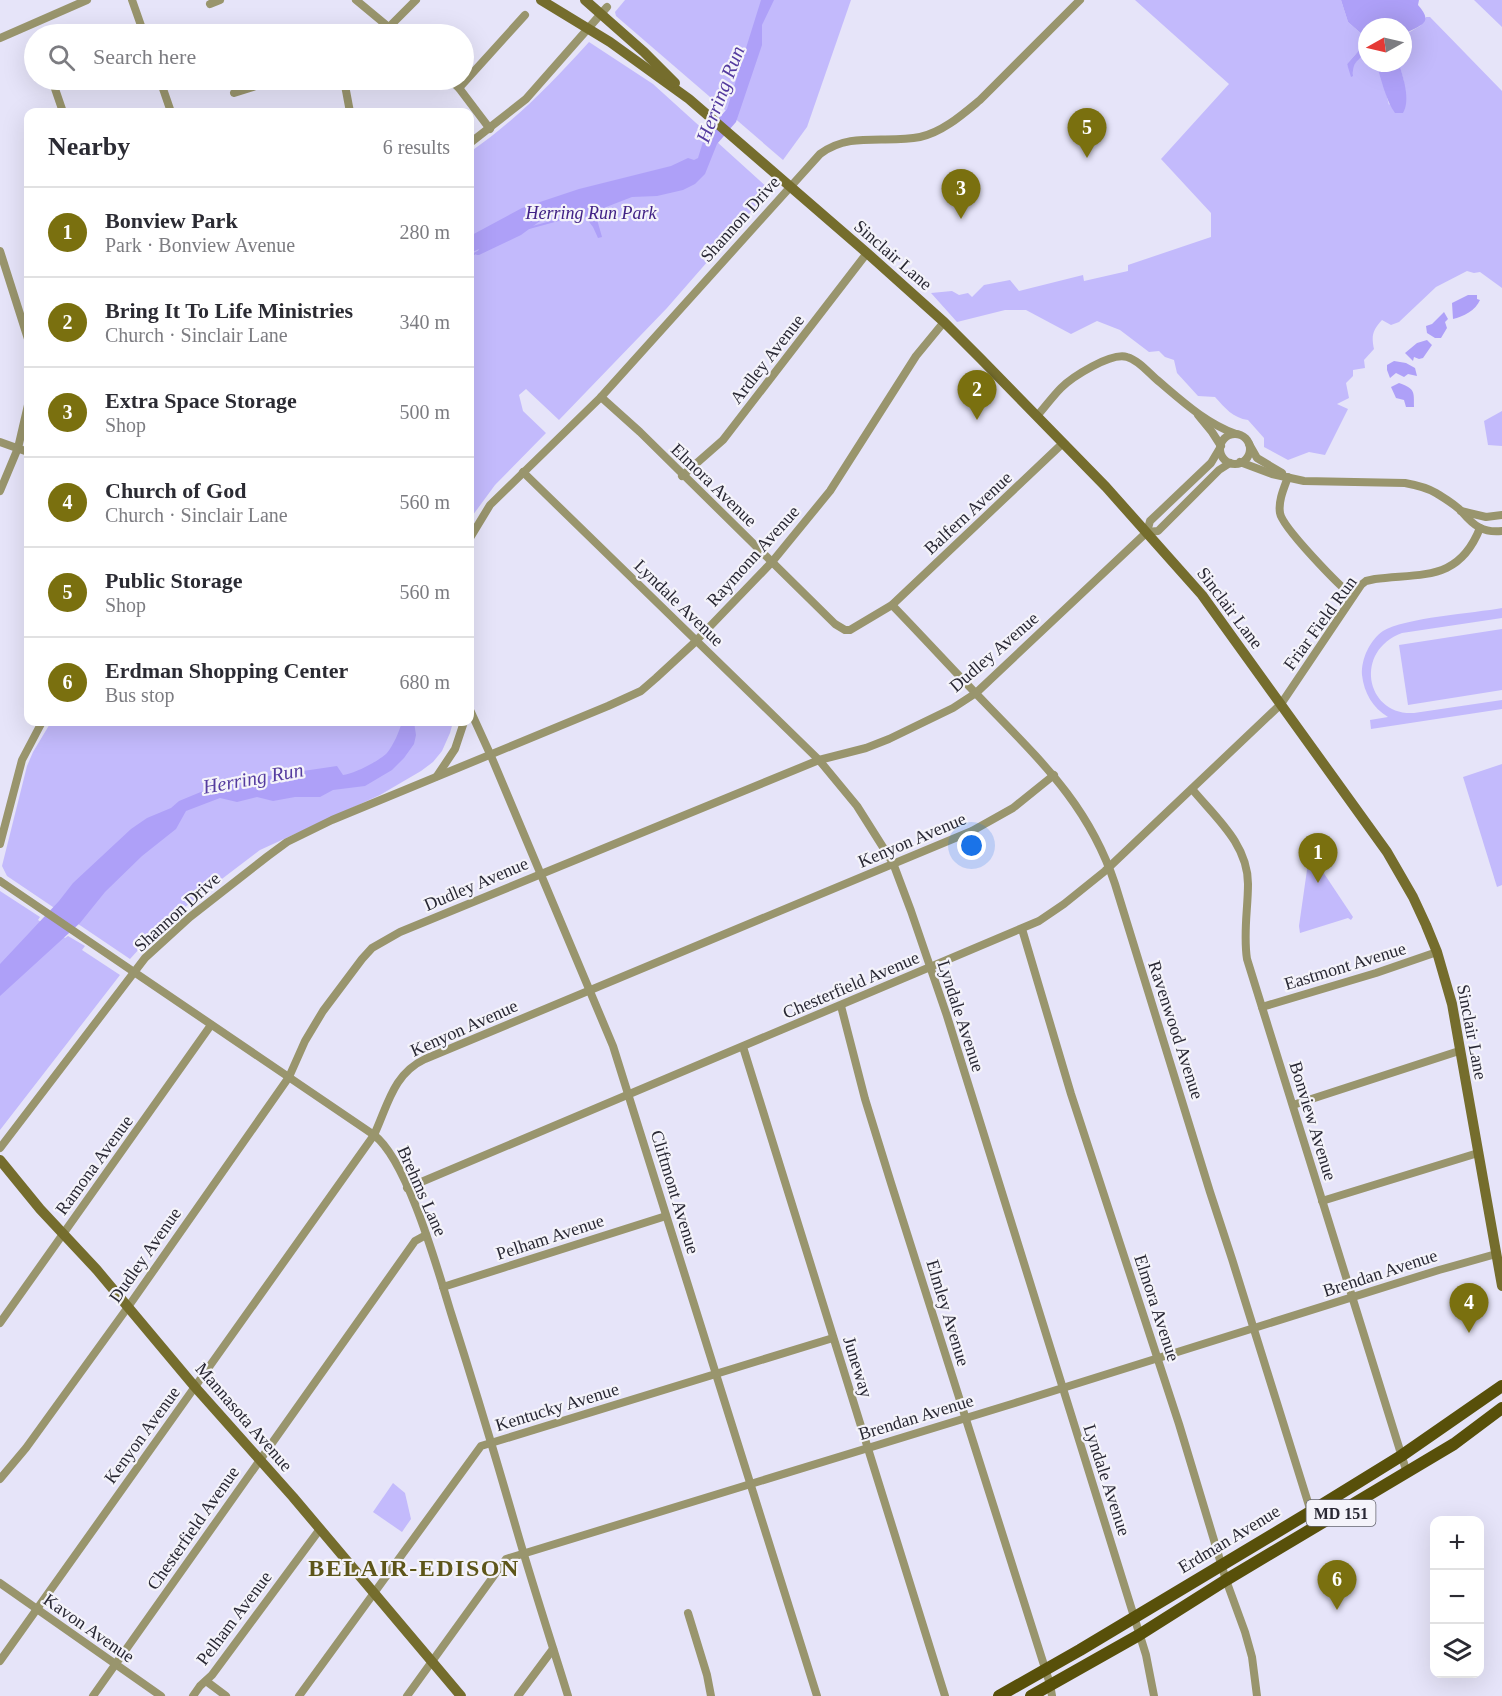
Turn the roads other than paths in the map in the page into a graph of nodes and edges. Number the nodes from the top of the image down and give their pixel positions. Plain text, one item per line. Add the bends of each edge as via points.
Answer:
1 (87, 0) edge
2 (132, 0) edge
3 (220, 0) edge
4 (356, 0) edge
5 (416, 0) edge
6 (541, 0) edge
7 (585, 0) edge
8 (1080, 0) edge
9 (210, 4) dead end
10 (604, 10) junction
11 (525, 15) dead end
12 (32, 24) edge
13 (140, 24) edge
14 (384, 24) edge
15 (393, 24) edge
16 (24, 28) edge
17 (588, 29) junction
18 (0, 38) edge
19 (474, 71) edge
20 (55, 90) edge
21 (163, 90) edge
22 (243, 90) edge
23 (346, 90) edge
24 (461, 90) edge
25 (234, 93) dead end
26 (689, 99) junction
27 (62, 108) edge
28 (170, 108) edge
29 (349, 108) edge
30 (490, 129) junction
31 (474, 140) edge
32 (789, 186) junction
33 (0, 251) edge
34 (867, 253) junction
35 (944, 322) junction
36 (24, 326) edge
37 (601, 397) junction
38 (1195, 412) junction
39 (1037, 416) junction
40 (24, 422) edge
41 (1236, 434) junction
42 (0, 442) edge
43 (1064, 443) junction
44 (1249, 444) junction
45 (1220, 447) junction
46 (18, 448) junction
47 (24, 450) edge
48 (1240, 462) junction
49 (1230, 463) junction
50 (523, 472) junction
51 (682, 476) junction
52 (1288, 477) junction
53 (0, 491) edge
54 (1461, 511) junction
55 (1502, 515) edge
56 (1480, 528) junction
57 (474, 531) edge
58 (1502, 531) edge
59 (1147, 532) junction
60 (772, 562) junction
61 (1353, 596) junction
62 (892, 606) junction
63 (696, 641) junction
64 (976, 693) junction
65 (1281, 704) junction
66 (474, 719) edge
67 (39, 726) edge
68 (463, 726) edge
69 (491, 756) junction
70 (819, 760) junction
71 (1054, 775) junction
72 (437, 776) junction
73 (1192, 789) junction
74 (0, 844) edge
75 (892, 863) junction
76 (1109, 867) junction
77 (540, 874) junction
78 (0, 881) edge
79 (1022, 929) junction
80 (1437, 952) junction
81 (931, 968) junction
82 (134, 972) junction
83 (590, 990) junction
84 (841, 1006) junction
85 (1262, 1007) junction
86 (211, 1025) junction
87 (743, 1047) junction
88 (1459, 1051) junction
89 (288, 1077) junction
90 (628, 1094) junction
91 (1293, 1105) junction
92 (375, 1135) junction
93 (0, 1148) edge
94 (1478, 1153) junction
95 (0, 1160) edge
96 (407, 1188) junction
97 (1322, 1201) junction
98 (666, 1216) junction
99 (64, 1233) junction
100 (426, 1235) junction
101 (1496, 1254) junction
102 (1502, 1286) edge
103 (443, 1287) junction
104 (1352, 1298) junction
105 (128, 1307) junction
106 (0, 1323) edge
107 (1254, 1328) junction
108 (833, 1338) junction
109 (1157, 1358) junction
110 (716, 1374) junction
111 (1502, 1386) edge
112 (195, 1387) junction
113 (1062, 1387) junction
114 (1502, 1408) edge
115 (965, 1418) junction
116 (492, 1443) junction
117 (867, 1448) junction
118 (1401, 1456) junction
119 (260, 1460) junction
120 (1407, 1473) junction
121 (0, 1479) edge
122 (750, 1484) junction
123 (1312, 1511) junction
124 (1316, 1528) junction
125 (320, 1529) junction
126 (523, 1554) junction
127 (1222, 1565) junction
128 (1226, 1580) junction
129 (0, 1584) edge
130 (374, 1594) junction
131 (37, 1609) junction
132 (688, 1613) dead end
133 (1134, 1617) junction
134 (1139, 1635) junction
135 (553, 1649) junction
136 (0, 1661) edge
137 (432, 1662) junction
138 (114, 1665) junction
139 (1045, 1669) junction
140 (206, 1681) junction
141 (1051, 1690) edge
142 (93, 1696) edge
143 (161, 1696) edge
144 (193, 1696) edge
145 (226, 1696) edge
146 (299, 1696) edge
147 (407, 1696) edge
148 (461, 1696) edge
149 (518, 1696) edge
150 (568, 1696) edge
151 (711, 1696) edge
152 (817, 1696) edge
153 (945, 1696) edge
154 (999, 1696) edge
155 (1031, 1696) edge
156 (1154, 1696) edge
157 (1257, 1696) edge

1 - 12 street
2 - 13 street
3 - 9 street
4 - 14 street
5 - 15 street
6 - 17 main road, Sinclair Lane
7 - 10 main road, Sinclair Lane
8 - 32 street, Shannon Drive via 980,100 943,127 921,137 836,145 820,154
10 - 17 street
10 - 26 main road, Sinclair Lane
11 - 19 street
16 - 18 street
17 - 26 main road, Sinclair Lane
17 - 30 street via 526,99
20 - 27 street
21 - 28 street
22 - 25 street
23 - 29 street
24 - 30 street
26 - 32 main road, Sinclair Lane
30 - 31 street
32 - 34 main road, Sinclair Lane
32 - 37 street, Shannon Drive
33 - 36 street
34 - 35 main road, Sinclair Lane
34 - 51 street, Ardley Avenue via 723,440
35 - 39 main road, Sinclair Lane
35 - 60 street, Raymonn Avenue via 916,356 843,473
37 - 50 street, Shannon Drive
37 - 51 street, Elmora Avenue
38 - 39 street via 1138,364 1119,356 1062,387
38 - 41 street
38 - 45 street
39 - 43 main road, Sinclair Lane
40 - 46 street
41 - 44 street
41 - 45 street via 1226,437
42 - 46 street
43 - 59 main road, Sinclair Lane
43 - 62 street, Balfern Avenue
44 - 48 street via 1247,457
44 - 52 street via 1261,461
45 - 49 street
45 - 59 street via 1211,463 1150,521
46 - 47 street
46 - 53 street
48 - 49 street
48 - 52 street
49 - 59 street via 1158,531
50 - 57 street, Shannon Drive via 490,505
50 - 63 street, Lyndale Avenue
51 - 60 street, Elmora Avenue
52 - 54 street via 1315,482 1405,483 1434,491
52 - 61 street via 1280,505 1282,520
54 - 55 street via 1486,517
54 - 56 street
56 - 58 street
56 - 61 street, Friar Field Run via 1465,556 1449,568 1366,581
59 - 64 street, Dudley Avenue
59 - 65 main road, Sinclair Lane via 1202,595
60 - 62 street, Elmora Avenue via 845,630 855,629
60 - 63 street, Raymonn Avenue
61 - 65 street, Friar Field Run
62 - 64 street, Ravenwood Avenue
63 - 69 street, Raymonn Avenue via 641,691
63 - 70 street, Lyndale Avenue
64 - 70 street, Dudley Avenue via 888,739
64 - 71 street, Ravenwood Avenue
65 - 73 street, Chesterfield Avenue
65 - 80 main road, Sinclair Lane via 1387,852 1413,897
66 - 69 street, Cliftmont Avenue
67 - 74 street via 22,760
68 - 72 street via 455,749
69 - 72 street, Shannon Drive
69 - 77 street, Cliftmont Avenue
70 - 75 street, Lyndale Avenue via 865,816
70 - 77 street, Dudley Avenue
71 - 75 street, Kenyon Avenue via 1013,808 982,826
71 - 76 street, Ravenwood Avenue via 1085,818
72 - 82 street, Shannon Drive via 287,843 171,933
73 - 76 street, Chesterfield Avenue
73 - 85 street, Bonview Avenue via 1226,828 1244,858 1248,881 1244,942
75 - 81 street, Lyndale Avenue
75 - 83 street, Kenyon Avenue
76 - 79 street, Chesterfield Avenue via 1064,904
76 - 107 street, Ravenwood Avenue
77 - 83 street, Cliftmont Avenue
77 - 89 street, Dudley Avenue via 400,932 372,948 323,1011
78 - 82 street, Brehms Lane
79 - 81 street, Chesterfield Avenue
79 - 109 street, Elmora Avenue
80 - 85 street, Eastmont Avenue
80 - 88 main road, Sinclair Lane via 1452,1004
81 - 84 street, Chesterfield Avenue
81 - 113 street, Lyndale Avenue
82 - 86 street, Brehms Lane
82 - 93 street, Shannon Drive
83 - 90 street, Cliftmont Avenue
83 - 92 street, Kenyon Avenue via 412,1066 394,1087
84 - 87 street, Chesterfield Avenue
84 - 115 street, Elmley Avenue via 879,1147
85 - 91 street, Bonview Avenue
86 - 89 street, Brehms Lane
86 - 99 street, Ramona Avenue
87 - 90 street, Chesterfield Avenue
87 - 108 street, Juneway
88 - 91 street
88 - 94 main road, Sinclair Lane
89 - 92 street, Brehms Lane
89 - 105 street, Dudley Avenue
90 - 96 street, Chesterfield Avenue
90 - 98 street, Cliftmont Avenue
91 - 97 street, Bonview Avenue
92 - 96 street, Brehms Lane via 388,1149
92 - 112 street, Kenyon Avenue
94 - 97 street
94 - 101 main road, Sinclair Lane
95 - 99 main road, Mannasota Avenue
96 - 100 street, Brehms Lane
97 - 104 street, Bonview Avenue
98 - 103 street, Pelham Avenue
98 - 110 street, Cliftmont Avenue
99 - 105 main road, Mannasota Avenue
99 - 106 street, Ramona Avenue
100 - 103 street, Brehms Lane
100 - 119 street, Chesterfield Avenue via 415,1241
101 - 102 main road, Sinclair Lane
101 - 104 street, Brendan Avenue
103 - 116 street, Brehms Lane
104 - 107 street, Brendan Avenue
104 - 118 street, Bonview Avenue
105 - 112 main road, Mannasota Avenue
105 - 121 street, Dudley Avenue
107 - 109 street, Brendan Avenue
107 - 123 street, Ravenwood Avenue
108 - 110 street, Kentucky Avenue
108 - 117 street, Juneway
109 - 113 street, Brendan Avenue
109 - 127 street, Elmora Avenue
110 - 116 street, Kentucky Avenue
110 - 122 street, Cliftmont Avenue
111 - 118 main road, Erdman Avenue / MD 151
112 - 119 main road, Mannasota Avenue
112 - 131 street, Kenyon Avenue
113 - 115 street, Brendan Avenue
113 - 133 street, Lyndale Avenue
114 - 120 main road, Erdman Avenue / MD 151
115 - 117 street, Brendan Avenue
115 - 139 street, Elmley Avenue
116 - 126 street, Brehms Lane
116 - 130 street, Kentucky Avenue via 481,1446
117 - 122 street, Brendan Avenue
117 - 153 street, Juneway
118 - 120 street, Bonview Avenue
118 - 123 main road, Erdman Avenue / MD 151
119 - 125 main road, Mannasota Avenue
119 - 138 street, Chesterfield Avenue
120 - 124 main road, Erdman Avenue / MD 151
122 - 126 street, Brendan Avenue
122 - 152 street, Cliftmont Avenue
123 - 124 street, Ravenwood Avenue
123 - 127 main road, Erdman Avenue / MD 151
124 - 128 main road, Erdman Avenue / MD 151
125 - 130 main road, Mannasota Avenue
125 - 140 street, Pelham Avenue
126 - 135 street, Brehms Lane
126 - 137 street, Brendan Avenue via 506,1559
127 - 128 street, Elmora Avenue
127 - 133 main road, Erdman Avenue / MD 151
128 - 134 main road, Erdman Avenue / MD 151
128 - 157 street, Elmora Avenue via 1252,1657
129 - 131 street, Kavon Avenue
130 - 137 main road, Mannasota Avenue
130 - 146 street, Kentucky Avenue
131 - 136 street, Kenyon Avenue
131 - 138 street, Kavon Avenue
132 - 151 street
133 - 134 street, Lyndale Avenue
133 - 139 main road, Erdman Avenue / MD 151
134 - 141 main road, Erdman Avenue / MD 151
134 - 156 street, Lyndale Avenue
135 - 149 street
135 - 150 street, Brehms Lane
137 - 147 street, Brendan Avenue
137 - 148 main road, Mannasota Avenue
138 - 142 street, Chesterfield Avenue
138 - 143 street, Kavon Avenue
139 - 141 street, Elmley Avenue
139 - 154 main road, Erdman Avenue / MD 151
140 - 144 street, Pelham Avenue
140 - 145 street
141 - 155 main road, Erdman Avenue / MD 151

